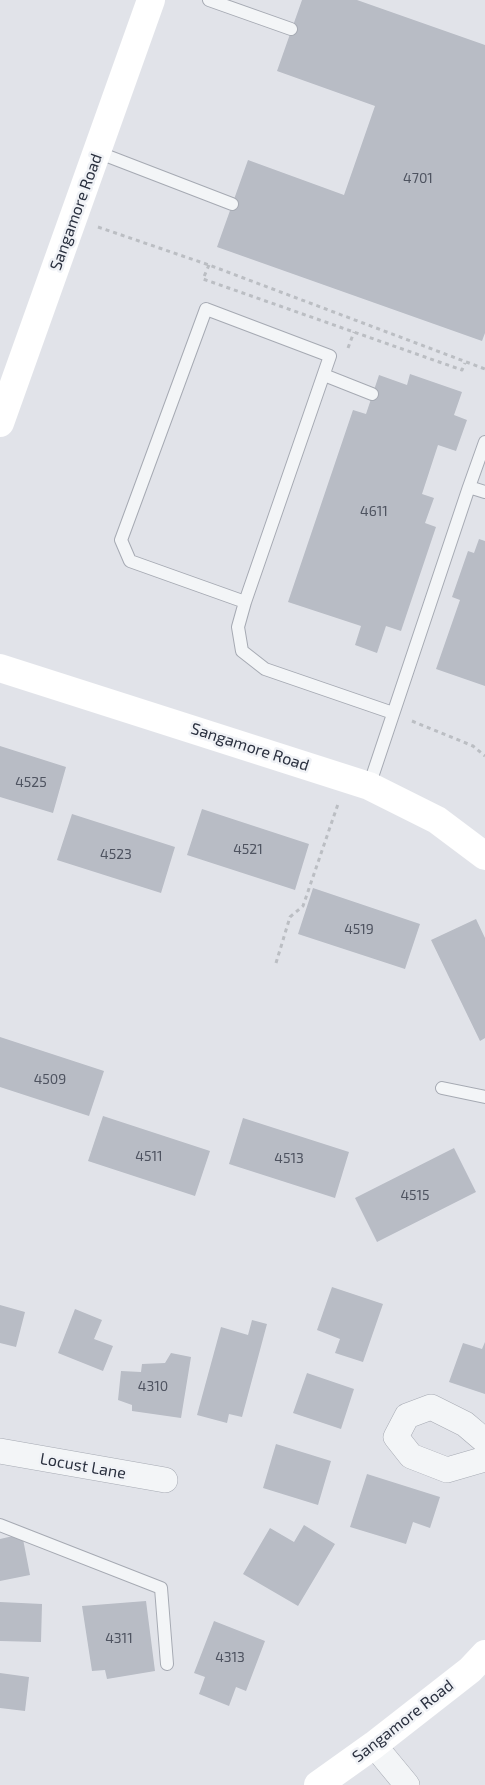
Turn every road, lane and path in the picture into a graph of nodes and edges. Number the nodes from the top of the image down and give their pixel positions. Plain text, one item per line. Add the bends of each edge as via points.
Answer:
1 (151, 0) edge
2 (209, 0) edge
3 (291, 29) dead end
4 (97, 152) junction
5 (232, 204) dead end
6 (96, 226) dead end
7 (209, 265) junction
8 (465, 363) junction
9 (485, 369) edge
10 (324, 375) junction
11 (372, 394) dead end
12 (0, 423) edge
13 (485, 442) edge
14 (469, 487) junction
15 (485, 492) edge
16 (245, 602) junction
17 (0, 668) edge
18 (393, 713) junction
19 (485, 756) edge
20 (369, 786) junction
21 (341, 794) dead end
22 (485, 856) edge
23 (276, 963) dead end
24 (442, 1088) dead end
25 (485, 1097) edge
26 (485, 1441) edge
27 (0, 1451) edge
28 (485, 1459) edge
29 (165, 1480) dead end
30 (0, 1525) edge
31 (485, 1654) edge
32 (167, 1664) dead end
33 (374, 1744) junction
34 (318, 1785) edge
35 (407, 1785) edge

1 - 4 street, Sangamore Road
2 - 3 lane
4 - 5 lane
4 - 12 street, Sangamore Road
6 - 7 path
7 - 8 path
7 - 8 path via 203,279 462,370
8 - 9 path
10 - 11 lane
10 - 16 lane
10 - 16 lane via 330,356 206,309 121,540 130,561
13 - 14 lane
14 - 15 lane
14 - 18 lane
16 - 18 lane via 238,627 242,652 265,669
17 - 20 street, Sangamore Road
18 - 19 path via 473,746
18 - 20 lane
20 - 22 street, Sangamore Road via 437,820
21 - 23 path via 302,906 290,917
24 - 25 lane
26 - 28 street via 466,1424 431,1407 407,1416 396,1437 411,1456 447,1470
27 - 29 street, Locust Lane
30 - 32 lane via 161,1588
31 - 33 street, Sangamore Road via 470,1670
33 - 34 street, Sangamore Road
33 - 35 street

